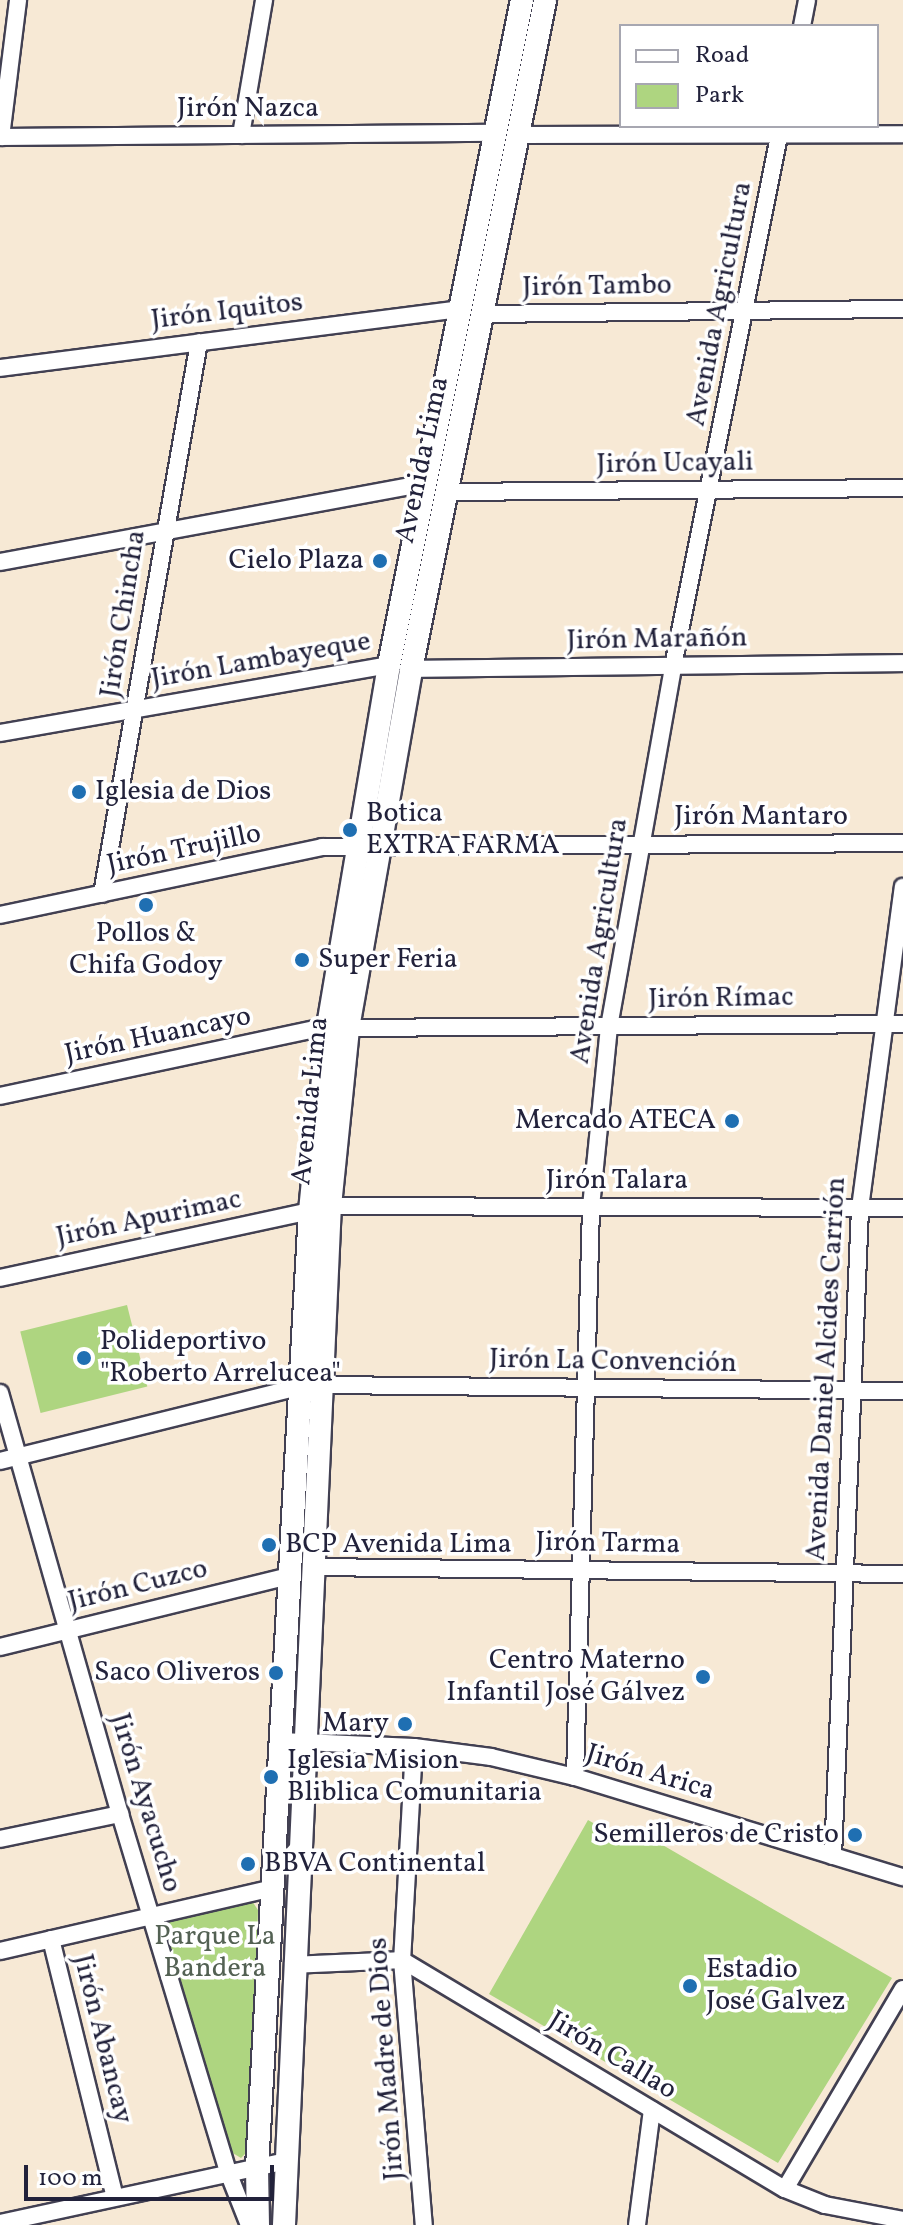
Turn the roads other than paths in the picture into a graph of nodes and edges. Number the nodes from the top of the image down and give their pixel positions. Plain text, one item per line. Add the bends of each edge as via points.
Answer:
1 (18, 0) edge
2 (264, 0) edge
3 (522, 0) edge
4 (545, 0) edge
5 (807, 0) edge
6 (802, 24) edge
7 (781, 130) edge
8 (507, 134) junction
9 (903, 134) edge
10 (241, 135) junction
11 (1, 137) edge
12 (461, 309) junction
13 (903, 309) edge
14 (747, 311) junction
15 (484, 314) junction
16 (199, 342) junction
17 (0, 368) edge
18 (425, 483) junction
19 (903, 488) edge
20 (710, 490) junction
21 (447, 492) junction
22 (163, 531) junction
23 (0, 562) edge
24 (903, 663) edge
25 (673, 666) junction
26 (400, 667) junction
27 (135, 709) junction
28 (0, 733) edge
29 (903, 843) edge
30 (641, 844) junction
31 (368, 846) junction
32 (903, 887) edge
33 (102, 894) junction
34 (0, 915) edge
35 (882, 1024) junction
36 (903, 1024) edge
37 (338, 1027) junction
38 (609, 1027) junction
39 (0, 1096) edge
40 (591, 1207) junction
41 (320, 1208) junction
42 (860, 1208) junction
43 (903, 1208) edge
44 (0, 1278) edge
45 (311, 1386) junction
46 (584, 1387) junction
47 (851, 1390) junction
48 (903, 1391) edge
49 (0, 1393) edge
50 (18, 1456) junction
51 (0, 1461) edge
52 (313, 1567) junction
53 (581, 1570) junction
54 (842, 1572) junction
55 (903, 1574) edge
56 (289, 1576) junction
57 (67, 1630) junction
58 (0, 1647) edge
59 (281, 1741) junction
60 (304, 1742) junction
61 (414, 1747) junction
62 (575, 1777) junction
63 (120, 1814) junction
64 (0, 1839) edge
65 (833, 1856) junction
66 (903, 1877) edge
67 (272, 1888) junction
68 (152, 1916) junction
69 (51, 1939) junction
70 (0, 1951) edge
71 (402, 1960) junction
72 (293, 1965) junction
73 (903, 1989) edge
74 (652, 2110) junction
75 (283, 2162) junction
76 (257, 2168) junction
77 (228, 2172) junction
78 (785, 2189) junction
79 (115, 2197) junction
80 (903, 2220) edge
81 (0, 2223) edge
82 (249, 2225) edge
83 (258, 2225) edge
84 (284, 2225) edge
85 (424, 2225) edge
86 (637, 2225) edge

1 - 11 street
2 - 10 street
3 - 8 main road, Avenida Lima
4 - 8 main road, Avenida Lima
5 - 6 street
7 - 8 street, Jirón Nazca
7 - 9 street, Jirón Nazca
7 - 14 street, Avenida Agricultura
8 - 10 street, Jirón Nazca
8 - 12 main road, Avenida Lima
8 - 15 main road, Avenida Lima
10 - 11 street, Jirón Nazca
12 - 16 street, Jirón Iquitos
12 - 18 main road, Avenida Lima
13 - 14 street, Jirón Tambo
14 - 15 street, Jirón Tambo
14 - 20 street, Avenida Agricultura
15 - 21 main road, Avenida Lima
16 - 17 street, Jirón Iquitos
16 - 22 street, Jirón Chincha
18 - 22 street
18 - 26 main road, Avenida Lima
19 - 20 street, Jirón Ucayali
20 - 21 street, Jirón Ucayali
20 - 25 street, Avenida Agricultura
21 - 26 main road, Avenida Lima
22 - 23 street
22 - 27 street, Jirón Chincha
24 - 25 street, Jirón Marañón
25 - 26 street, Jirón Marañón
25 - 30 street, Avenida Agricultura
26 - 27 street, Jirón Lambayeque
26 - 31 main road, Avenida Lima
27 - 28 street, Jirón Lambayeque
27 - 33 street, Jirón Chincha
29 - 30 street, Jirón Mantaro
30 - 31 street, Jirón Mantaro
30 - 38 street, Avenida Agricultura
31 - 33 street, Jirón Trujillo via 322,847
31 - 37 main road, Avenida Lima
32 - 35 street, Avenida Daniel Alcides Carrión
33 - 34 street, Jirón Trujillo
35 - 36 street, Jirón Rímac
35 - 38 street, Jirón Rímac
35 - 42 street, Avenida Daniel Alcides Carrión
37 - 38 street, Jirón Rímac
37 - 39 street, Jirón Huancayo
37 - 41 main road, Avenida Lima
38 - 40 street, Avenida Agricultura
40 - 41 street, Jirón Talara
40 - 42 street, Jirón Talara
40 - 46 street, Avenida Agricultura
41 - 44 street, Jirón Apurimac
41 - 45 main road, Avenida Lima
42 - 43 street, Jirón Talara
42 - 47 street, Avenida Daniel Alcides Carrión
45 - 46 street, Jirón La Convención
45 - 50 street, Jirón La Convención
45 - 52 main road, Avenida Lima
45 - 56 main road, Avenida Lima
46 - 47 street, Jirón La Convención
46 - 53 street, Avenida Agricultura
47 - 48 street, Jirón La Convención
47 - 54 street, Avenida Daniel Alcides Carrión
49 - 50 street, Jirón Ayacucho
50 - 51 street, Jirón La Convención
50 - 57 street, Jirón Ayacucho
52 - 53 street, Jirón Tarma
52 - 60 main road, Avenida Lima
53 - 54 street, Jirón Tarma
53 - 62 street, Avenida Agricultura
54 - 55 street, Jirón Tarma
54 - 65 street, Avenida Daniel Alcides Carrión
56 - 57 street, Jirón Cuzco
56 - 59 main road, Avenida Lima
57 - 58 street, Jirón Cuzco
57 - 63 street, Jirón Ayacucho
59 - 60 street, Jirón Arica
59 - 67 main road, Avenida Lima
60 - 61 street, Jirón Arica
60 - 72 main road, Avenida Lima
61 - 62 street, Jirón Arica via 491,1757
61 - 71 street, Jirón Madre de Dios
62 - 65 street, Jirón Arica
63 - 64 street
63 - 68 street, Jirón Ayacucho
65 - 66 street, Jirón Arica
67 - 68 street
67 - 76 main road, Avenida Lima
68 - 69 street
68 - 77 street, Jirón Ayacucho
69 - 70 street
69 - 79 street, Jirón Abancay
71 - 72 street
71 - 74 street, Jirón Callao
71 - 85 street, Jirón Madre de Dios
72 - 75 main road, Avenida Lima
73 - 78 street
74 - 78 street, Jirón Callao
74 - 86 street
75 - 76 street
75 - 84 main road, Avenida Lima
76 - 77 street
76 - 83 main road, Avenida Lima
77 - 79 street
77 - 82 street, Jirón Ayacucho
78 - 80 street, Jirón Callao via 825,2205
79 - 81 street

